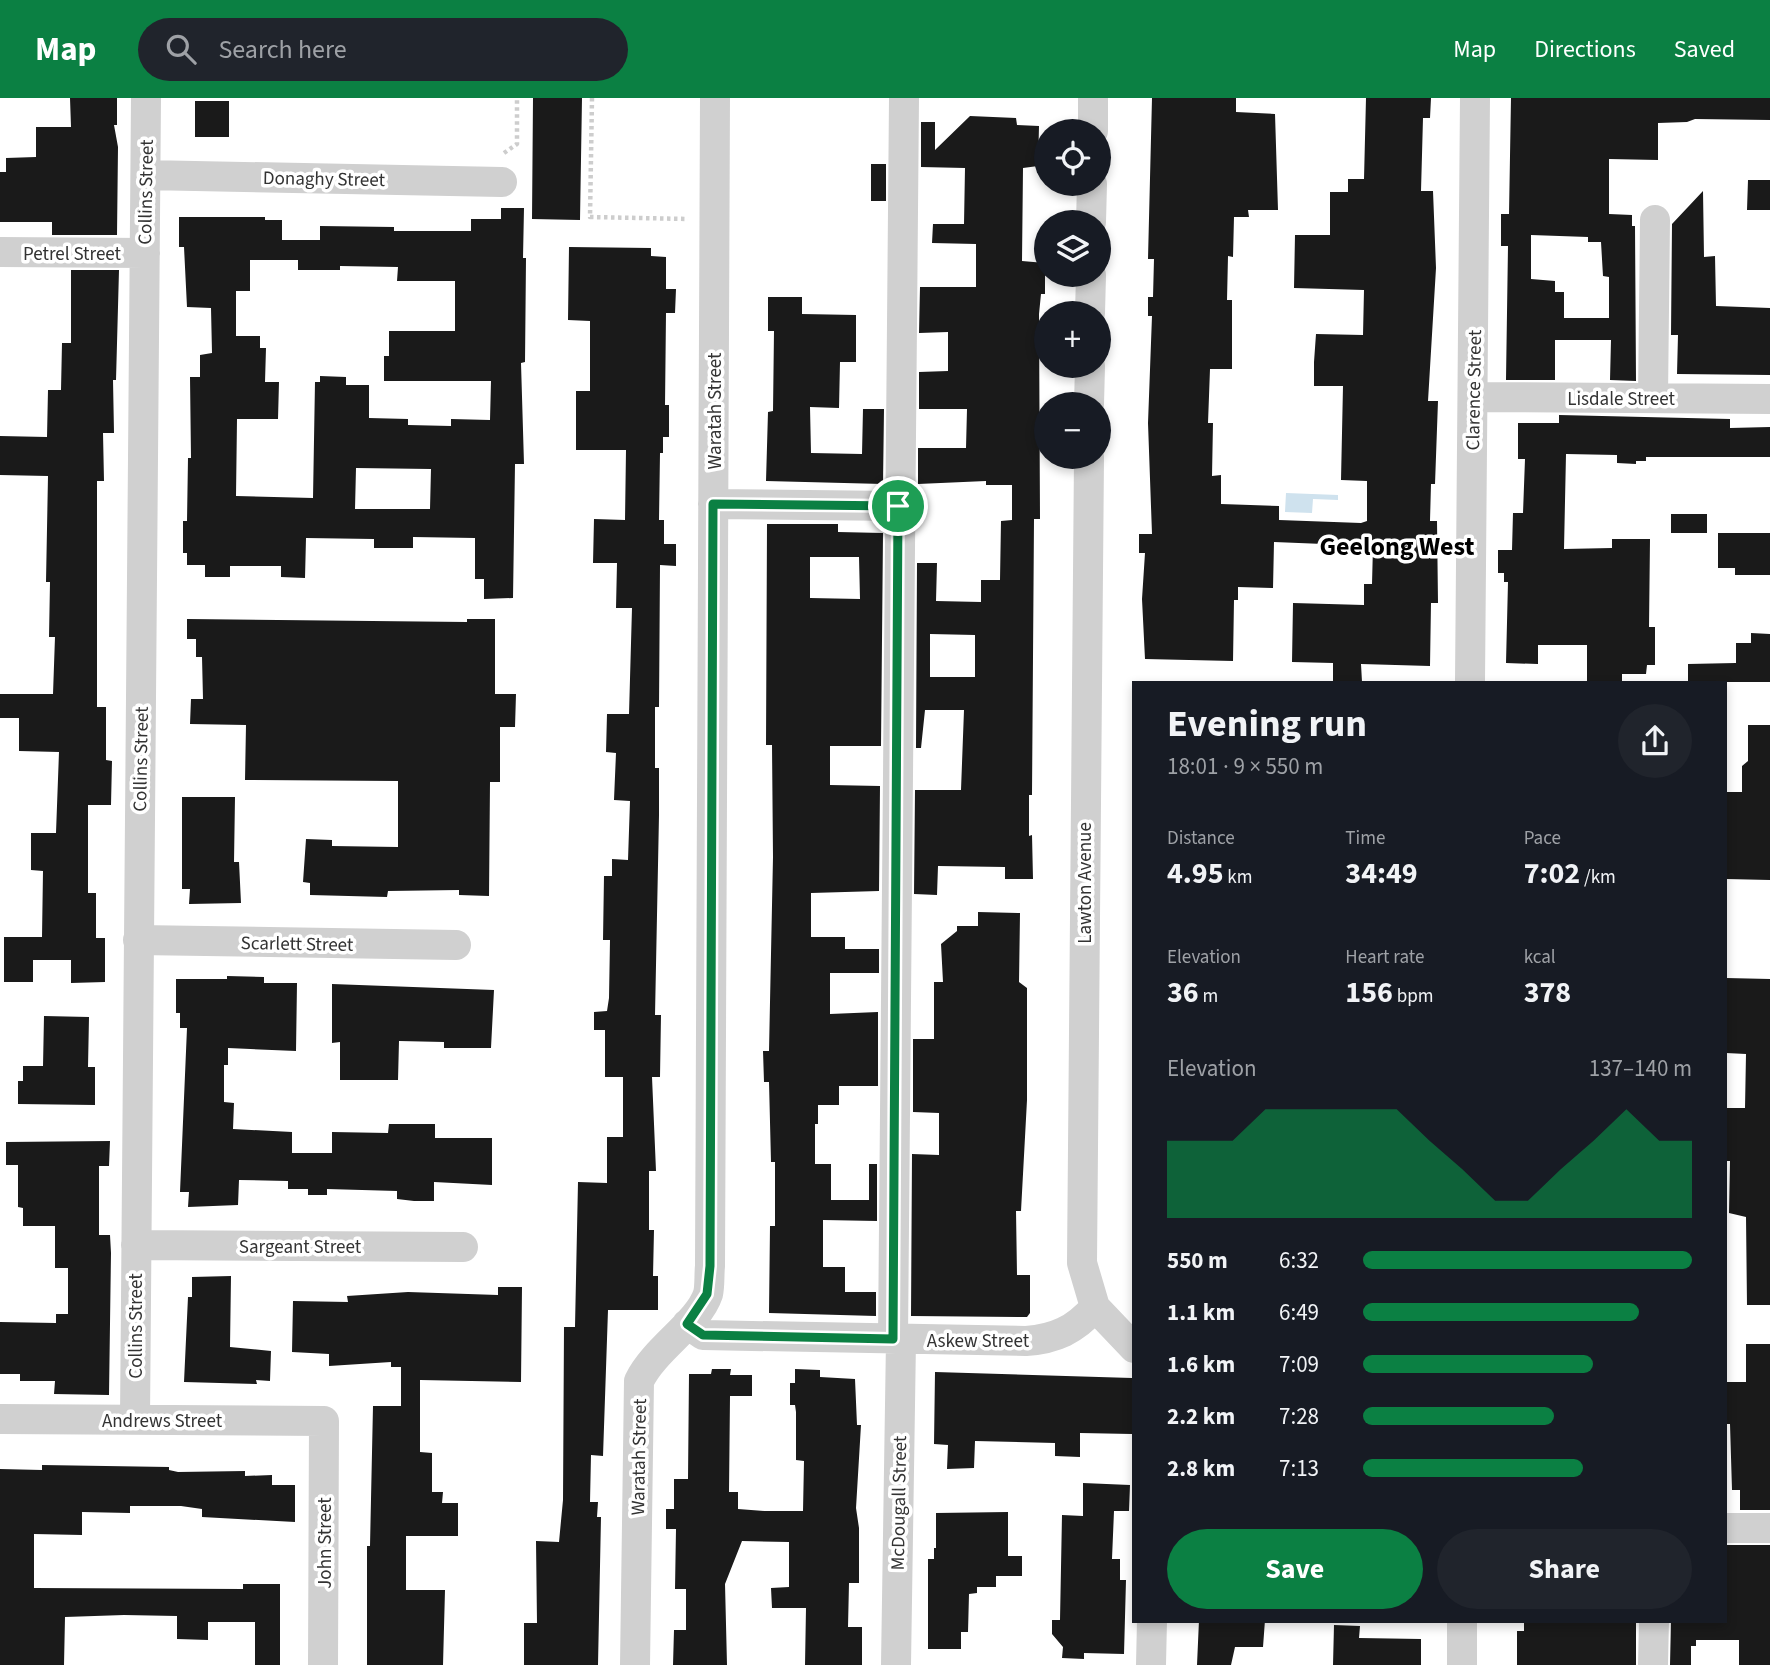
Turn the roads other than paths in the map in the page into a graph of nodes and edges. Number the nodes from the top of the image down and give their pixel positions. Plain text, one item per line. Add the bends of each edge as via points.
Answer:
1 (146, 98) edge
2 (715, 98) edge
3 (904, 98) edge
4 (1093, 98) edge
5 (1475, 98) edge
6 (1093, 119) edge
7 (503, 167) road end
8 (146, 175) junction
9 (1655, 220) dead end
10 (0, 253) edge
11 (145, 253) junction
12 (1472, 397) junction
13 (1653, 398) junction
14 (1770, 399) edge
15 (1088, 469) edge
16 (713, 504) junction
17 (898, 506) junction
18 (1470, 681) edge
19 (138, 940) junction
20 (456, 945) dead end
21 (136, 1245) junction
22 (463, 1247) dead end
23 (1095, 1307) junction
24 (687, 1324) junction
25 (897, 1340) junction
26 (1129, 1342) edge
27 (0, 1419) edge
28 (135, 1419) junction
29 (324, 1421) joint
30 (1727, 1528) edge
31 (1770, 1528) edge
32 (1152, 1623) edge
33 (1462, 1623) edge
34 (1654, 1623) edge
35 (323, 1665) edge
36 (635, 1665) edge
37 (896, 1665) edge
38 (1151, 1665) edge
39 (1462, 1665) edge
40 (1653, 1665) edge

1 - 8 street, Collins Street
2 - 16 street, Waratah Street
3 - 17 street, McDougall Street
4 - 6 street
5 - 12 street, Clarence Street
7 - 8 street, Donaghy Street
8 - 11 street, Collins Street
9 - 13 street
10 - 11 street, Petrel Street
11 - 19 street, Collins Street
12 - 13 street, Lisdale Street
12 - 18 street, Clarence Street
13 - 14 street, Lisdale Street
15 - 23 street, Lawton Avenue via 1082,1264
16 - 17 street
16 - 24 street, Waratah Street via 710,1266 707,1294
17 - 25 street, McDougall Street
19 - 20 street, Scarlett Street
19 - 21 street, Collins Street
21 - 22 street, Sargeant Street
21 - 28 street, Collins Street
23 - 25 street, Askew Street via 1069,1331 1048,1340
23 - 26 street
24 - 25 street, Askew Street via 703,1335
24 - 36 street, Waratah Street via 648,1363 639,1381
25 - 37 street, McDougall Street
27 - 28 street, Andrews Street
28 - 29 street, Andrews Street
29 - 35 street, John Street
30 - 31 street
32 - 38 street
33 - 39 street
34 - 40 street

